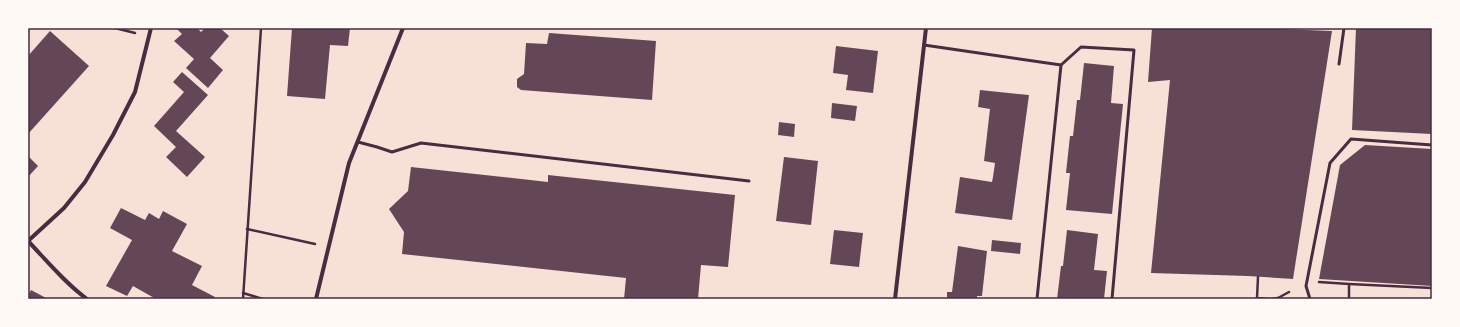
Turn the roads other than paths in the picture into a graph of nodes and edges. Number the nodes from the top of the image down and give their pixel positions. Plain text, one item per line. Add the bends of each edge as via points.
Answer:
1 (151, 28) edge
2 (403, 28) edge
3 (926, 28) edge
4 (1344, 28) edge
5 (924, 45) junction
6 (1339, 64) dead end
7 (1061, 65) junction
8 (358, 142) junction
9 (1432, 144) edge
10 (749, 181) dead end
11 (28, 241) edge
12 (87, 299) edge
13 (316, 299) edge
14 (895, 299) edge
15 (1037, 299) edge
16 (1112, 299) edge
17 (1310, 299) edge

1 - 11 street via 134,92 85,182 64,208
2 - 8 street
3 - 5 street
4 - 6 lane
5 - 7 lane
5 - 14 street
7 - 15 lane
7 - 16 lane via 1081,47 1134,50
8 - 10 lane via 392,152 421,143
8 - 13 street via 349,163
9 - 17 lane via 1351,139 1330,163 1306,286
11 - 12 street

